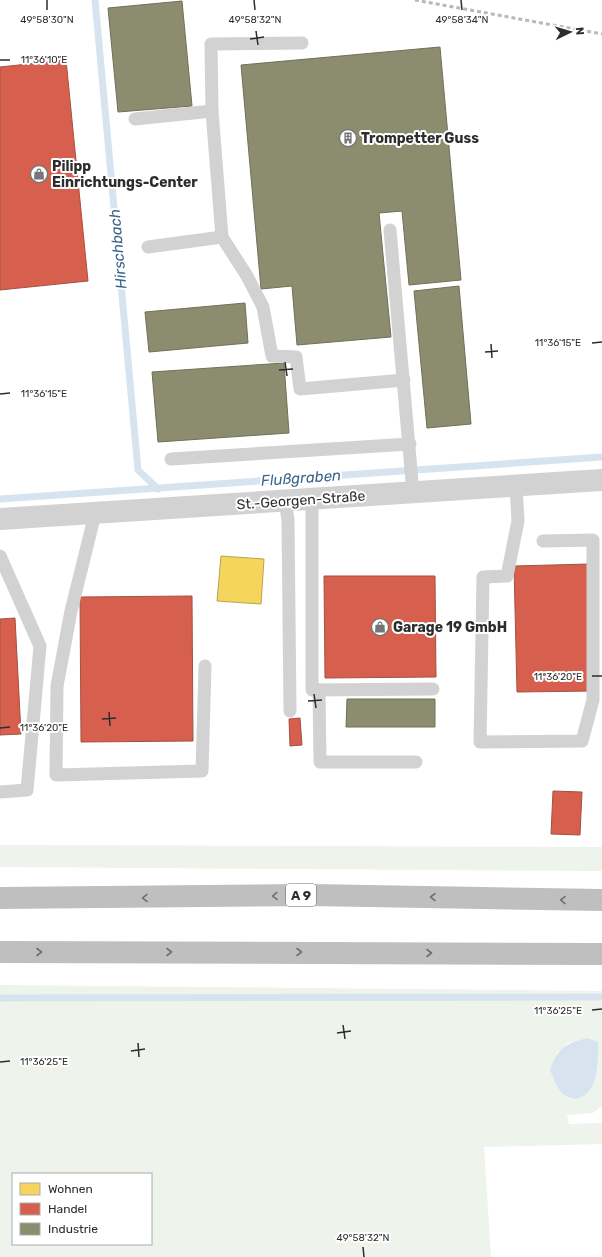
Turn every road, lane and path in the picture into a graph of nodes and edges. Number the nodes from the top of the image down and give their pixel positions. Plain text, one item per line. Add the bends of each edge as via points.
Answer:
1 (302, 42) dead end
2 (212, 112) junction
3 (134, 119) dead end
4 (390, 230) dead end
5 (222, 237) junction
6 (148, 247) dead end
7 (404, 380) junction
8 (410, 444) junction
9 (171, 459) dead end
10 (602, 480) edge
11 (413, 486) junction
12 (516, 486) junction
13 (312, 500) junction
14 (285, 501) junction
15 (95, 514) junction
16 (0, 519) edge
17 (543, 541) dead end
18 (0, 556) edge
19 (205, 666) dead end
20 (433, 689) dead end
21 (319, 690) junction
22 (290, 711) dead end
23 (416, 762) dead end
24 (0, 792) edge
25 (0, 898) edge
26 (602, 900) edge
27 (0, 952) edge
28 (602, 954) edge

1 - 2 lane via 212,44
2 - 3 lane
2 - 5 lane
4 - 7 lane
5 - 6 lane
5 - 7 lane via 263,307 272,356 296,357 300,389
7 - 8 lane
8 - 9 lane
8 - 11 lane
10 - 12 street, St.-Georgen-Straße
11 - 12 street, St.-Georgen-Straße
11 - 13 street, St.-Georgen-Straße
12 - 17 lane via 518,521 507,576 482,578 480,742 582,741 593,700 593,540
13 - 14 street, St.-Georgen-Straße
13 - 21 lane via 312,690
14 - 15 street, St.-Georgen-Straße
14 - 22 lane via 288,520
15 - 16 street, St.-Georgen-Straße
15 - 19 lane via 71,611 57,686 56,775 202,770
18 - 24 lane via 40,646 27,790
20 - 21 lane
21 - 23 lane via 320,762
26 -> 25 highway, A 9 via 311,895
27 -> 28 highway

